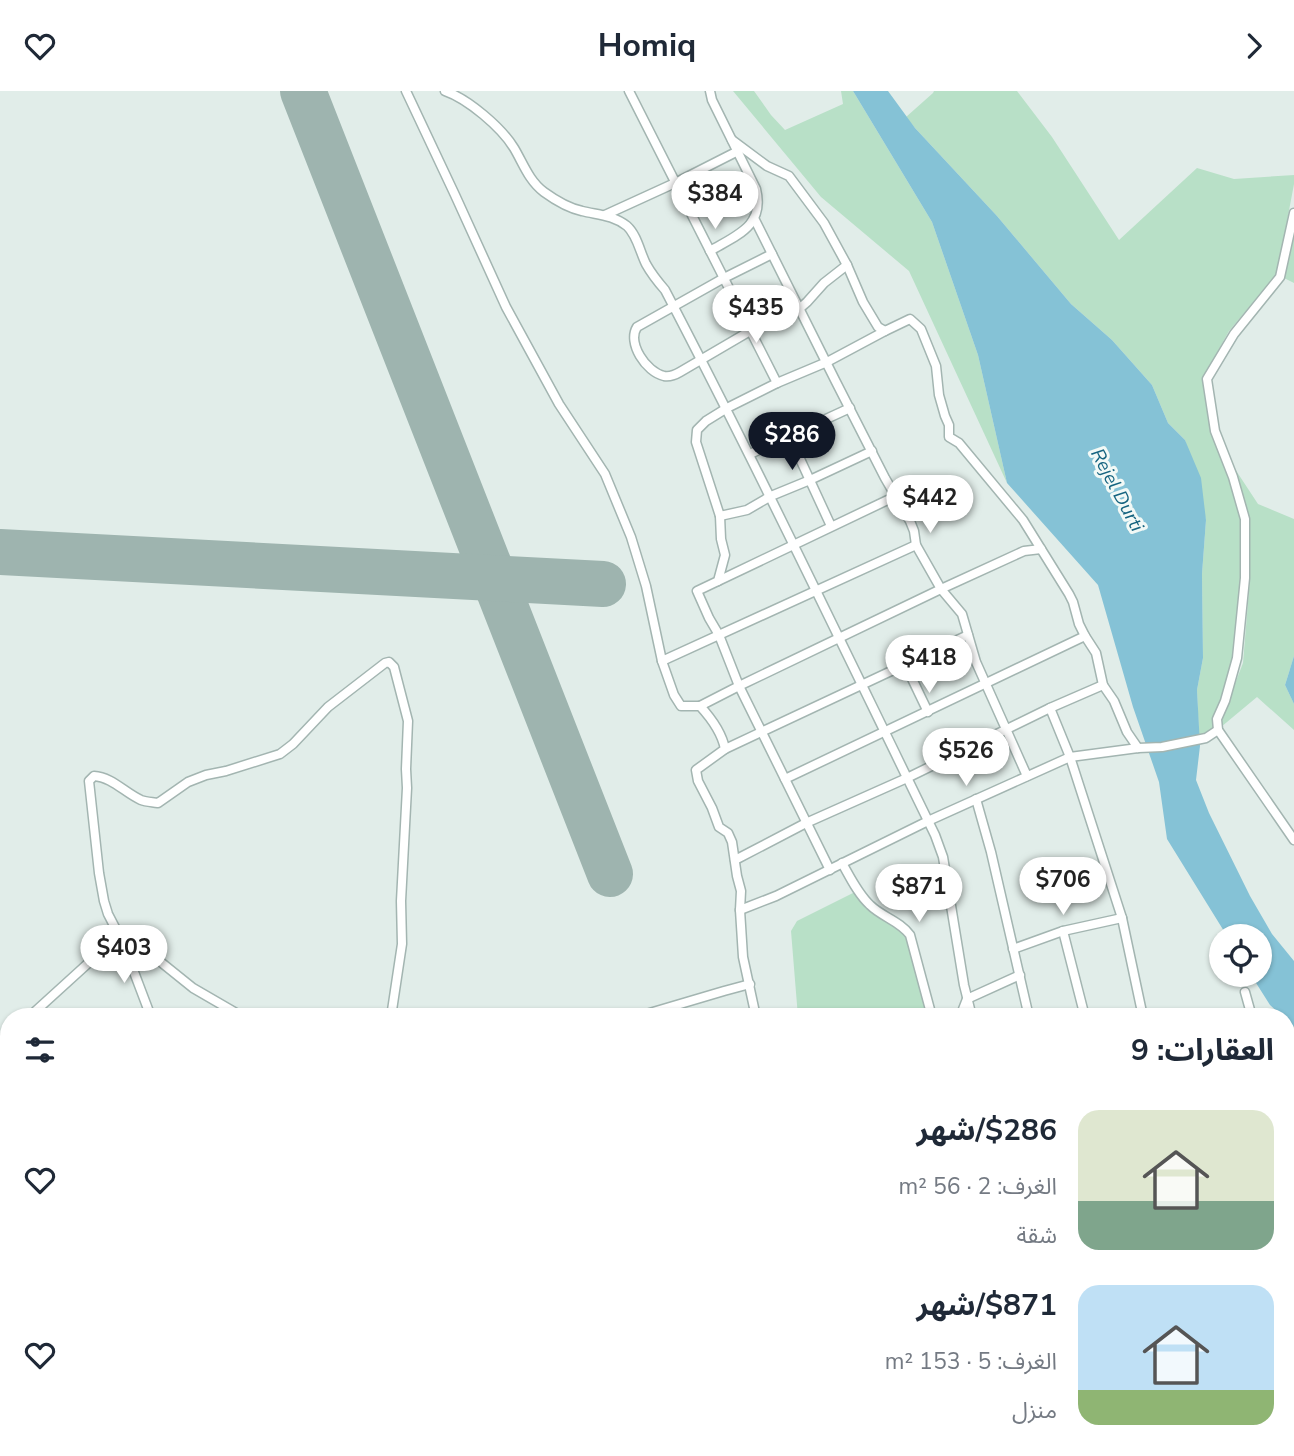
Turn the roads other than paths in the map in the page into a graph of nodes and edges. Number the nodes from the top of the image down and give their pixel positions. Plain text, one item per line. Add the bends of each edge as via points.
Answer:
1 (406, 91) edge
2 (444, 91) edge
3 (629, 91) edge
4 (710, 91) edge
5 (732, 140) junction
6 (738, 151) junction
7 (675, 183) junction
8 (1294, 213) edge
9 (604, 215) junction
10 (754, 218) junction
11 (710, 251) junction
12 (772, 254) junction
13 (847, 265) junction
14 (724, 278) junction
15 (673, 306) junction
16 (799, 309) junction
17 (750, 331) junction
18 (885, 331) junction
19 (701, 360) junction
20 (827, 362) junction
21 (777, 383) junction
22 (727, 408) junction
23 (850, 408) junction
24 (789, 435) junction
25 (872, 451) junction
26 (750, 454) junction
27 (810, 480) junction
28 (771, 496) junction
29 (896, 496) junction
30 (720, 516) junction
31 (831, 526) junction
32 (794, 544) junction
33 (916, 545) junction
34 (1041, 548) junction
35 (718, 581) junction
36 (941, 589) junction
37 (816, 592) junction
38 (719, 635) junction
39 (968, 635) junction
40 (1085, 636) junction
41 (838, 638) junction
42 (662, 661) junction
43 (905, 664) junction
44 (985, 684) junction
45 (739, 685) junction
46 (861, 685) junction
47 (1102, 685) junction
48 (701, 706) junction
49 (1049, 708) junction
50 (928, 712) junction
51 (1007, 729) junction
52 (1218, 730) junction
53 (762, 733) junction
54 (884, 733) junction
55 (1138, 748) junction
56 (725, 749) junction
57 (1070, 757) junction
58 (1027, 776) junction
59 (906, 778) junction
60 (785, 779) junction
61 (976, 799) junction
62 (928, 821) junction
63 (806, 823) junction
64 (1294, 840) edge
65 (735, 860) junction
66 (842, 863) junction
67 (830, 870) junction
68 (740, 910) junction
69 (1122, 918) junction
70 (1063, 931) junction
71 (123, 943) junction
72 (1013, 949) junction
73 (1020, 975) junction
74 (750, 985) junction
75 (1245, 992) dead end
76 (967, 999) junction
77 (39, 1008) edge
78 (147, 1008) edge
79 (227, 1008) edge
80 (392, 1008) edge
81 (666, 1008) edge
82 (754, 1008) edge
83 (930, 1008) edge
84 (965, 1008) edge
85 (970, 1008) edge
86 (1027, 1008) edge
87 (1083, 1008) edge
88 (1141, 1008) edge
89 (1249, 1008) edge

1 - 42 street via 506,307 559,404 606,474 646,586
2 - 9 street via 463,100 502,132 541,190 570,208
3 - 7 street
4 - 5 street
5 - 6 street
5 - 13 street via 789,176 824,223
6 - 7 street
6 - 10 street via 756,189 759,202
7 - 9 street
7 - 11 street
8 - 52 street via 1280,277 1234,334 1207,379 1215,431 1245,519 1237,658 1217,719
9 - 15 street via 631,231
10 - 11 street via 742,232
10 - 12 street
11 - 14 street
12 - 14 street
12 - 16 street
13 - 16 street
13 - 18 street via 863,302
14 - 15 street
14 - 17 street
15 - 19 street
15 - 19 street via 643,323 633,333 634,343 646,364 663,376
16 - 17 street
16 - 20 street
17 - 19 street
17 - 21 street
18 - 20 street
18 - 34 street via 910,319 921,329 936,366 949,437 985,474
19 - 22 street
20 - 21 street
20 - 23 street
21 - 22 street
22 - 26 street
22 - 30 street via 706,421 696,442
23 - 24 street
23 - 25 street
24 - 26 street
24 - 27 street
25 - 27 street
25 - 29 street
26 - 28 street
27 - 28 street
27 - 31 street
28 - 30 street via 747,510
28 - 32 street
29 - 31 street
29 - 33 street
30 - 35 street via 725,555
31 - 32 street
32 - 35 street
32 - 37 street
33 - 36 street
33 - 37 street
34 - 36 street via 1024,551
34 - 40 street via 1072,599
35 - 38 street via 698,591
36 - 39 street via 962,614
36 - 41 street
37 - 38 street
37 - 41 street
38 - 42 street
38 - 45 street
39 - 43 street
39 - 44 street
40 - 44 street
40 - 47 street via 1096,653
41 - 45 street
41 - 46 street
42 - 48 street via 681,706
43 - 46 street
43 - 50 street
44 - 50 street
44 - 51 street
45 - 48 street
45 - 53 street
46 - 53 street
46 - 54 street
47 - 49 street
47 - 55 street
48 - 56 street
49 - 51 street
49 - 57 street
50 - 54 street
51 - 58 street
51 - 59 street
52 - 55 street via 1206,739
52 - 64 street
53 - 56 street
53 - 60 street
54 - 59 street
54 - 60 street
55 - 57 street
56 - 65 street via 696,770 719,827 732,842
57 - 58 street
57 - 69 street
58 - 61 street
59 - 62 street
59 - 63 street
60 - 63 street
61 - 62 street
61 - 72 street
62 - 66 street
62 - 76 street via 943,856
63 - 65 street
63 - 67 street
65 - 68 street
66 - 67 street
66 - 83 street via 871,906 910,935
67 - 68 street
68 - 74 street
69 - 70 street
69 - 88 street
70 - 72 street
70 - 87 street
71 - 77 street via 106,948
71 - 78 street
71 - 79 street via 140,948
71 - 80 street via 104,901 89,781 101,777 142,801 158,803 188,782 280,754 328,707 389,663 394,667 408,722 402,944
72 - 73 street
73 - 76 street
73 - 86 street
74 - 81 street
74 - 82 street
75 - 89 street
76 - 84 street
76 - 85 street

